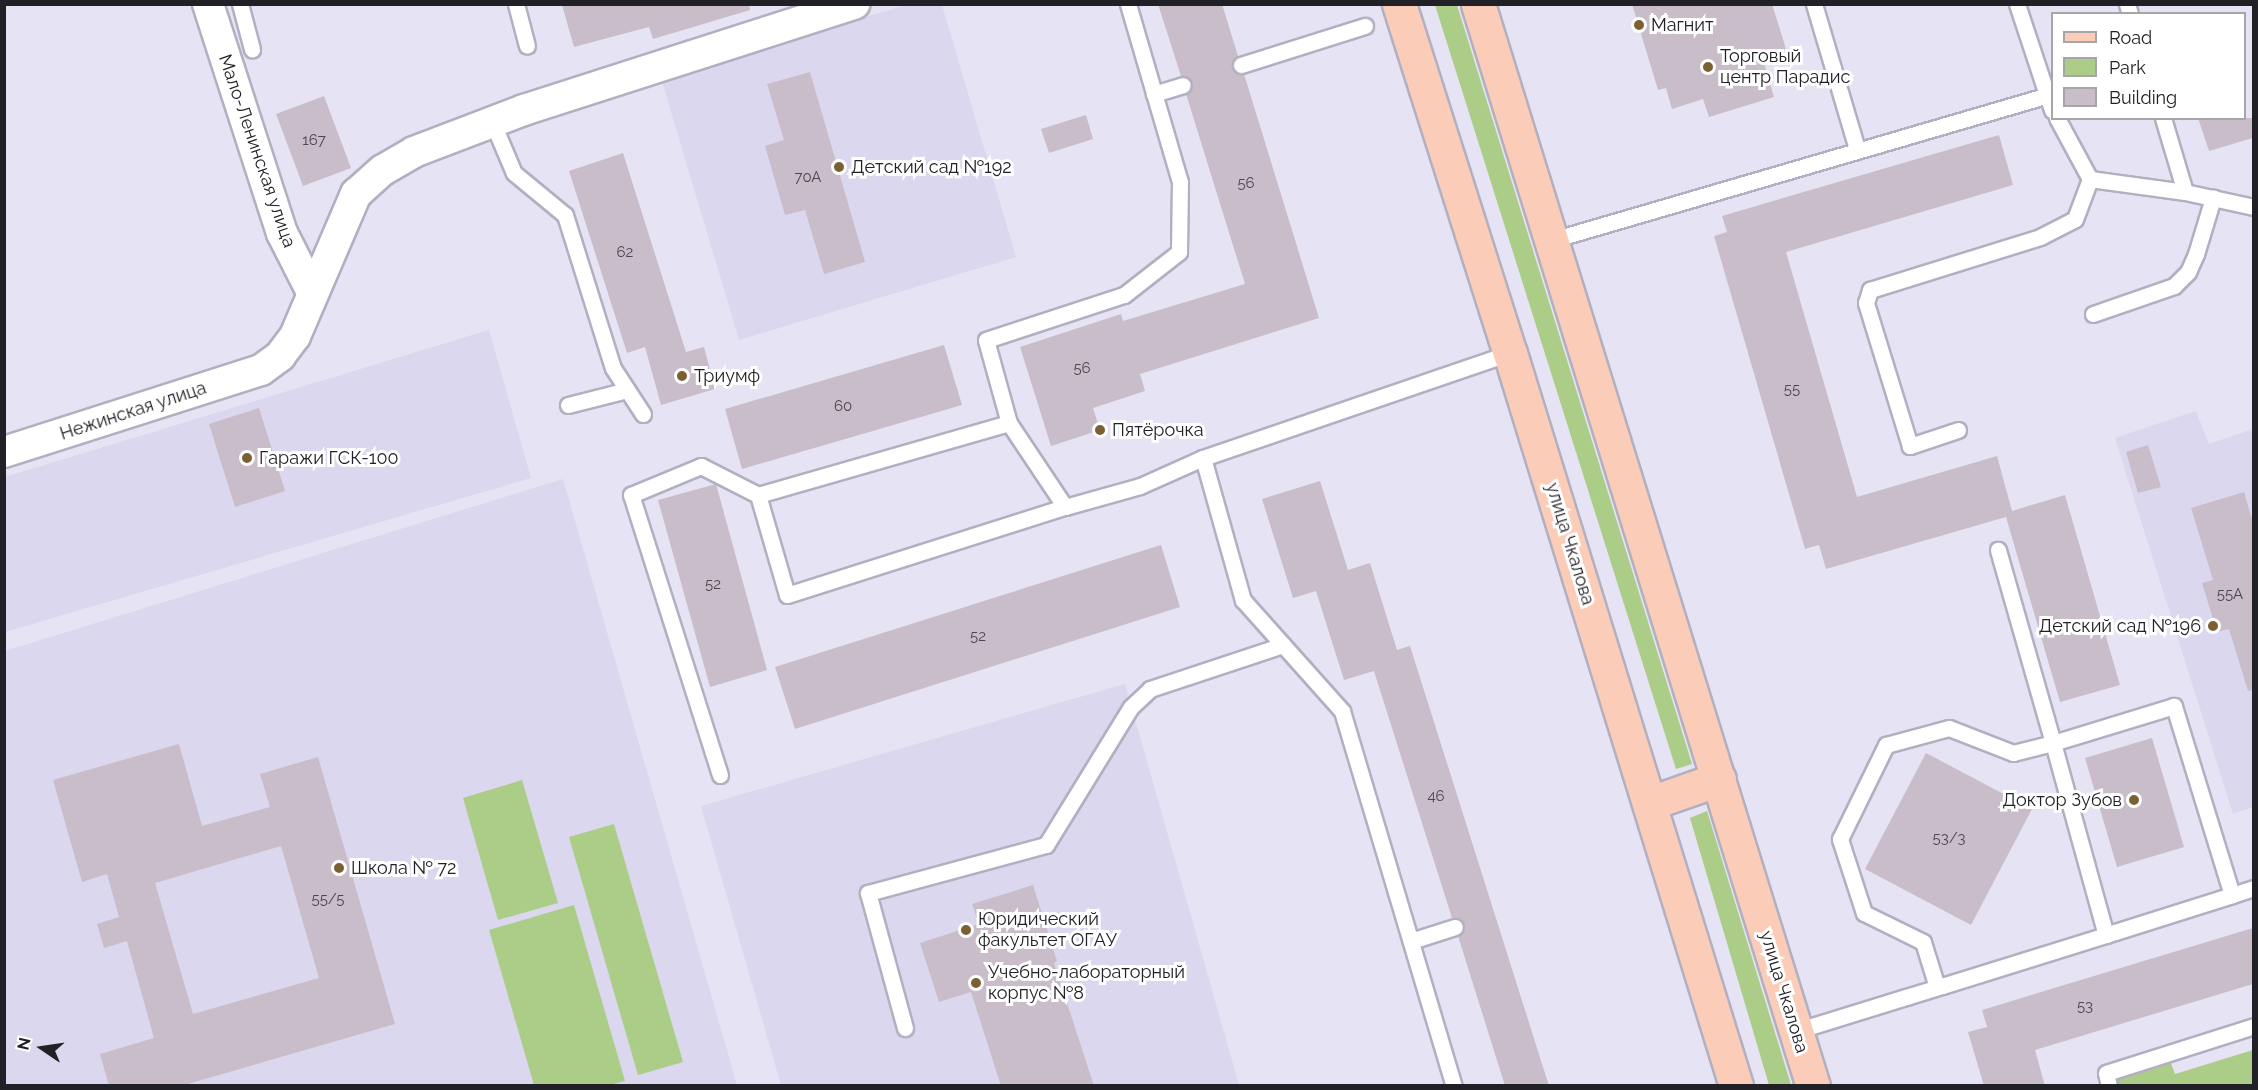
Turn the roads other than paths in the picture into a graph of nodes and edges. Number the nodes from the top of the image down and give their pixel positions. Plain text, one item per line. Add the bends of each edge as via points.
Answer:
1 (208, 4) edge
2 (240, 4) edge
3 (516, 4) edge
4 (1128, 4) edge
5 (1399, 4) edge
6 (1478, 4) edge
7 (1814, 4) edge
8 (2017, 4) edge
9 (845, 12) edge
10 (1365, 26) dead end
11 (528, 46) dead end
12 (252, 49) dead end
13 (1241, 65) dead end
14 (1183, 85) dead end
15 (1154, 94) junction
16 (2049, 103) edge
17 (2058, 120) edge
18 (2164, 120) edge
19 (492, 121) junction
20 (1857, 149) junction
21 (2090, 179) junction
22 (2186, 192) junction
23 (2213, 198) junction
24 (2253, 207) edge
25 (1552, 240) junction
26 (313, 294) junction
27 (2094, 314) dead end
28 (1510, 353) junction
29 (627, 390) junction
30 (568, 405) dead end
31 (643, 414) dead end
32 (1009, 423) junction
33 (1958, 430) dead end
34 (4, 452) edge
35 (1203, 458) junction
36 (758, 495) junction
37 (1065, 507) junction
38 (1998, 550) dead end
39 (1283, 645) junction
40 (2053, 742) junction
41 (720, 776) dead end
42 (1719, 779) junction
43 (1650, 803) junction
44 (2253, 888) edge
45 (2232, 895) junction
46 (1455, 927) dead end
47 (2106, 935) junction
48 (1411, 941) junction
49 (1937, 987) junction
50 (2253, 1026) edge
51 (906, 1028) dead end
52 (1796, 1031) junction
53 (1454, 1086) edge
54 (1736, 1086) edge
55 (1812, 1086) edge
56 (2109, 1086) edge

1 - 26 street, Мало-Ленинская улица via 282,233
2 - 12 lane
3 - 11 lane
4 - 15 lane
5 - 28 main road, улица Чкалова
6 - 25 main road, улица Чкалова
7 - 20 lane
8 - 16 lane
9 - 19 street
10 - 13 lane
14 - 15 lane
15 - 32 lane via 1180,182 1179,252 1124,295 986,340
16 - 20 lane
17 - 21 lane
18 - 22 lane
19 - 26 street via 414,152 382,170 356,194
19 - 29 lane via 514,173 565,215 613,368
20 - 25 lane
21 - 22 lane
21 - 33 lane via 2075,219 2040,237 1870,290 1866,303 1910,446
22 - 23 lane
23 - 24 lane
23 - 27 lane via 2196,254 2188,272 2174,286
25 - 42 main road, улица Чкалова
26 - 34 street, Нежинская улица via 295,336 280,356 261,370
28 - 35 lane
28 - 43 main road, улица Чкалова
29 - 30 lane
29 - 31 lane
32 - 36 lane
32 - 37 lane
35 - 37 lane via 1140,486
35 - 39 lane via 1243,600
36 - 37 lane via 787,595
36 - 41 lane via 701,466 631,495
38 - 40 lane
39 - 48 lane via 1342,711
39 - 51 lane via 1150,689 1131,707 1046,845 868,893
40 - 45 lane via 2174,706
40 - 47 lane
40 - 49 lane via 2013,753 1949,728 1886,745 1840,839 1864,913 1923,942
42 - 43 main road
42 - 52 main road, улица Чкалова
43 - 54 main road, улица Чкалова
44 - 45 lane
45 - 47 lane
46 - 48 lane
47 - 49 lane
48 - 53 lane
49 - 52 lane
50 - 56 lane via 2106,1073
52 - 55 main road, улица Чкалова

